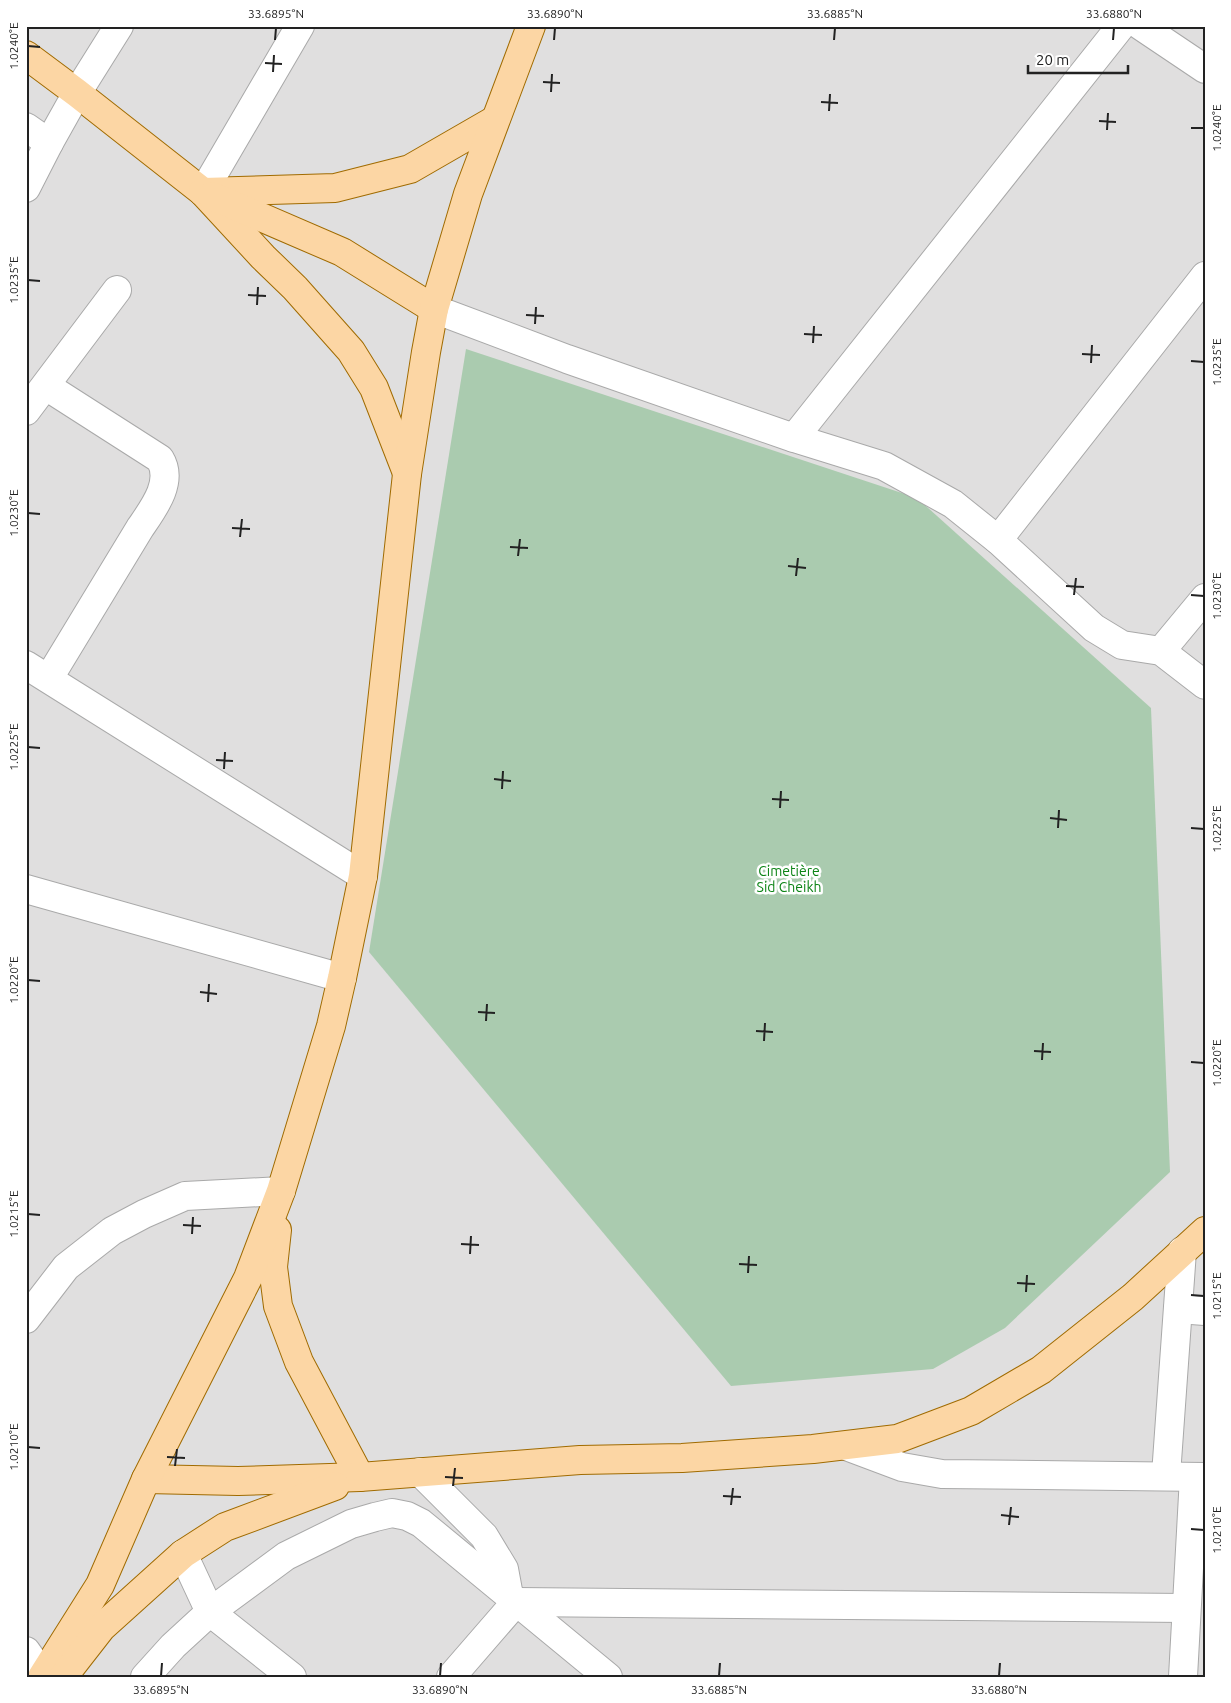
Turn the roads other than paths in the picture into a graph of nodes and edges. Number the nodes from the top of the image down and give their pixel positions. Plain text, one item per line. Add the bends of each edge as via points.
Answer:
1 (119, 26) edge
2 (300, 26) edge
3 (532, 26) edge
4 (1121, 26) edge
5 (1141, 26) edge
6 (26, 55) edge
7 (1205, 69) edge
8 (78, 93) junction
9 (495, 120) junction
10 (26, 128) edge
11 (49, 144) junction
12 (26, 188) edge
13 (204, 192) junction
14 (1205, 276) edge
15 (117, 290) dead end
16 (434, 309) junction
17 (46, 386) junction
18 (26, 411) edge
19 (794, 438) junction
20 (407, 474) junction
21 (998, 540) junction
22 (1205, 598) edge
23 (1161, 651) junction
24 (26, 665) edge
25 (49, 678) junction
26 (1205, 685) edge
27 (363, 876) junction
28 (26, 889) edge
29 (342, 978) junction
30 (280, 1191) junction
31 (1205, 1231) edge
32 (1182, 1251) junction
33 (1178, 1309) junction
34 (1205, 1310) edge
35 (26, 1319) edge
36 (846, 1446) junction
37 (420, 1472) junction
38 (1166, 1475) junction
39 (360, 1477) junction
40 (1199, 1477) edge
41 (146, 1480) junction
42 (182, 1554) junction
43 (512, 1599) junction
44 (1186, 1608) junction
45 (210, 1612) junction
46 (26, 1651) edge
47 (49, 1676) edge
48 (145, 1677) edge
49 (292, 1677) edge
50 (451, 1677) edge
51 (608, 1677) edge
52 (1183, 1677) edge

1 - 8 street
2 - 13 street
3 - 9 main road
4 - 19 street
5 - 7 street
6 - 8 main road
8 - 11 street
8 - 13 main road
9 - 13 main road via 410,169 335,188
9 - 16 main road via 468,194
10 - 11 street
11 - 12 street
13 - 16 main road via 342,252
13 - 20 main road via 351,351 374,388
14 - 21 street
15 - 17 street
16 - 19 street
16 - 20 main road
17 - 18 street
17 - 25 street via 160,460 165,467 165,482 156,504
19 - 21 street via 884,466 953,504
20 - 27 main road
21 - 23 street via 1094,628 1122,645
22 - 23 street
23 - 26 street
24 - 25 street
25 - 27 street
27 - 29 main road
28 - 29 street
29 - 30 main road via 331,1026
30 - 35 street via 185,1196 144,1214 112,1232 66,1268
30 - 39 main road via 273,1266 278,1306 299,1362
30 - 41 main road via 248,1278
31 - 32 main road
32 - 33 street
32 - 36 main road via 1133,1297 1041,1370 971,1411 897,1439
33 - 34 street
33 - 38 street
36 - 37 main road
36 - 38 street via 902,1466 942,1474
37 - 39 main road
37 - 43 street via 484,1536 504,1570
38 - 40 street
39 - 41 main road
39 - 42 main road via 225,1527
40 - 44 street
41 - 47 main road via 100,1585
42 - 45 street
42 - 47 main road
43 - 44 street
43 - 45 street via 421,1523 407,1516 392,1514 351,1524 286,1556
43 - 50 street
43 - 51 street
44 - 52 street
45 - 48 street
45 - 49 street
46 - 47 street

